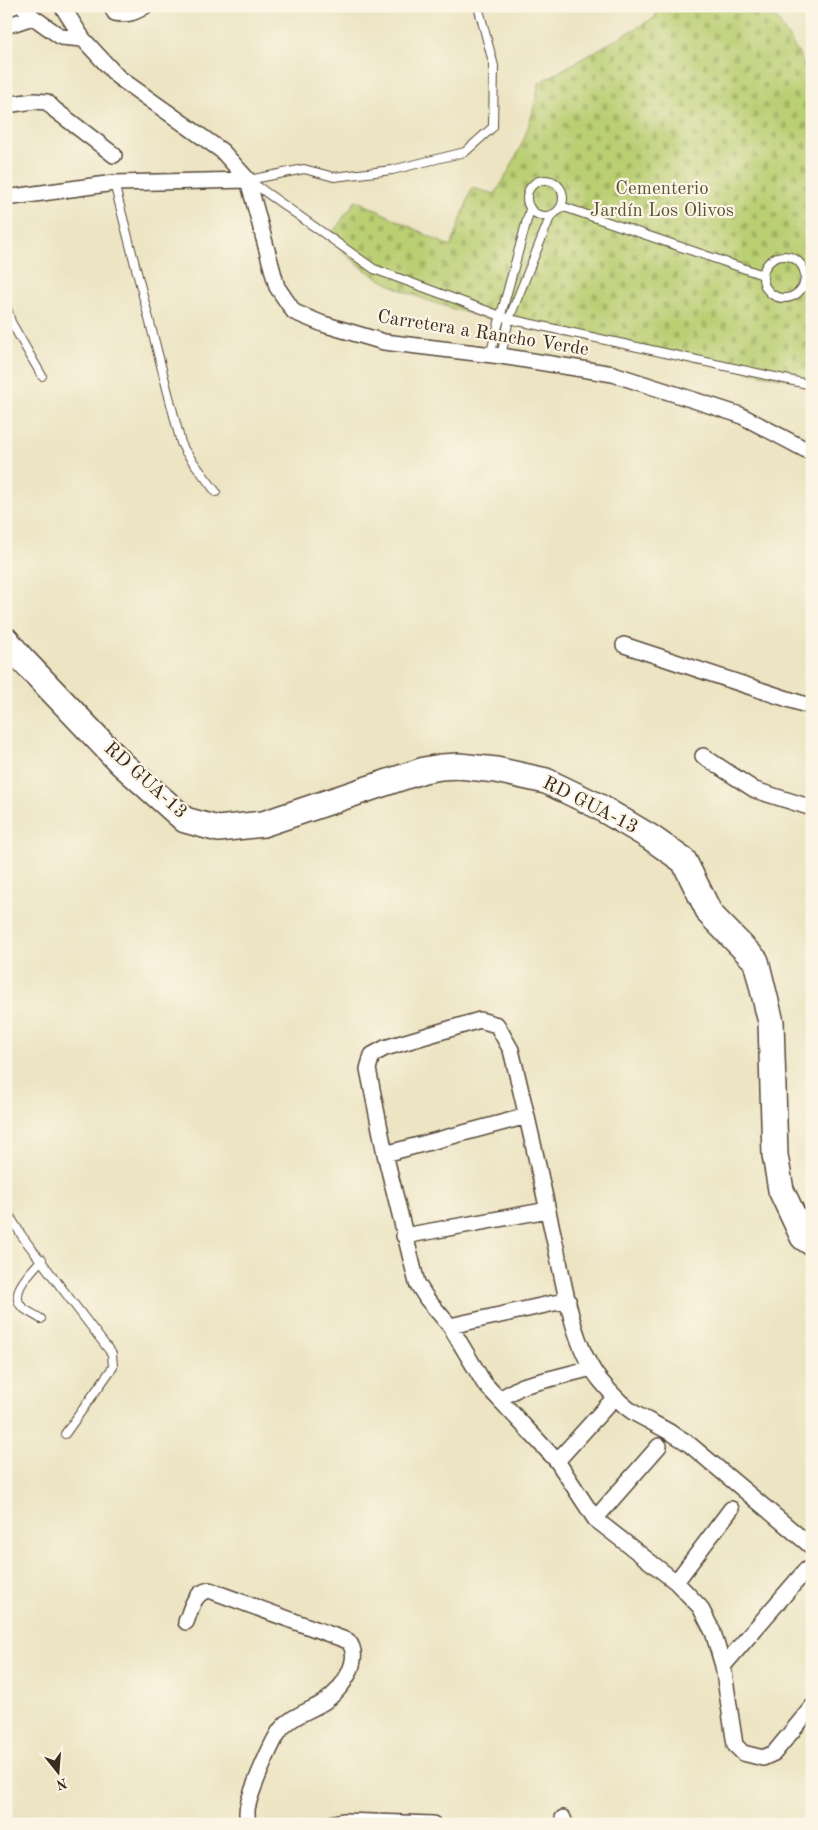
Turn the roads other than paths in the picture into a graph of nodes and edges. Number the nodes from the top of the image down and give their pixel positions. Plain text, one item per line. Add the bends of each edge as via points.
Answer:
1 (14, 6) edge
2 (62, 6) edge
3 (111, 6) edge
4 (145, 6) edge
5 (478, 6) edge
6 (6, 8) edge
7 (28, 12) edge
8 (6, 26) edge
9 (83, 39) junction
10 (6, 105) edge
11 (114, 155) dead end
12 (248, 180) junction
13 (114, 183) junction
14 (6, 198) edge
15 (561, 206) junction
16 (530, 209) junction
17 (551, 215) junction
18 (763, 275) junction
19 (6, 305) edge
20 (500, 316) junction
21 (509, 319) junction
22 (495, 355) junction
23 (42, 376) dead end
24 (812, 384) edge
25 (811, 452) edge
26 (216, 492) dead end
27 (624, 644) dead end
28 (11, 655) edge
29 (812, 707) edge
30 (703, 756) dead end
31 (812, 808) edge
32 (527, 1116) junction
33 (385, 1154) junction
34 (6, 1210) edge
35 (548, 1210) junction
36 (404, 1236) junction
37 (812, 1243) edge
38 (42, 1260) junction
39 (568, 1300) junction
40 (41, 1319) dead end
41 (450, 1326) junction
42 (592, 1368) junction
43 (615, 1397) junction
44 (500, 1399) junction
45 (66, 1434) dead end
46 (659, 1446) dead end
47 (557, 1461) junction
48 (731, 1509) dead end
49 (595, 1519) junction
50 (812, 1547) edge
51 (806, 1570) dead end
52 (676, 1582) junction
53 (186, 1622) dead end
54 (723, 1666) junction
55 (812, 1707) edge
56 (248, 1824) edge
57 (330, 1824) edge
58 (433, 1824) edge

1 - 6 street
2 - 9 street, Carretera a Rancho Verde
3 - 4 street via 115,13 126,15
5 - 12 lane via 494,66 492,127 465,152 392,170 334,176 304,170
7 - 8 street
7 - 9 street via 61,37
9 - 12 street, Carretera a Rancho Verde via 118,77 222,151
10 - 11 street via 46,102
12 - 13 street
12 - 20 lane via 374,269
12 - 22 street, Carretera a Rancho Verde via 277,287 294,312 384,342
13 - 14 street
13 - 26 lane via 181,443
15 - 16 lane via 560,188 544,180 528,190
15 - 17 lane
15 - 18 lane
16 - 17 lane via 537,215
16 - 20 lane
17 - 21 lane
18 - 18 lane via 766,288 777,297 791,296 802,288 805,281 799,262 787,256 768,262
19 - 23 lane via 11,322
20 - 21 lane
20 - 22 lane
21 - 22 lane
21 - 24 lane
22 - 25 street, Carretera a Rancho Verde via 613,374 740,416
27 - 29 street
28 - 37 main road, RD GUA-13 via 121,763 185,820 218,829 263,824 424,770 459,766 546,781 596,805 684,861 710,914 756,961 771,1022 774,1155 781,1190 803,1237
30 - 31 street via 755,790
32 - 33 street
32 - 33 street via 511,1050 497,1024 480,1020 385,1048 372,1056 368,1069
32 - 35 street
33 - 36 street
34 - 38 lane
35 - 36 street
35 - 39 street
36 - 41 street via 417,1283
38 - 40 lane via 17,1293 22,1307
38 - 45 lane via 112,1354 113,1367
39 - 41 street
39 - 42 street
41 - 44 street via 484,1383
42 - 43 street
42 - 44 street via 522,1386
43 - 47 street
43 - 50 street via 635,1413 689,1444
44 - 47 street
46 - 49 street
47 - 49 street
48 - 52 street
49 - 52 street
51 - 54 street
52 - 54 street via 700,1607 713,1632
53 - 56 street via 199,1594 209,1590 348,1642 353,1648 354,1663 333,1694 289,1721 275,1737 248,1804
54 - 55 street via 735,1745 743,1753 764,1758 774,1753
57 - 58 street via 343,1821

